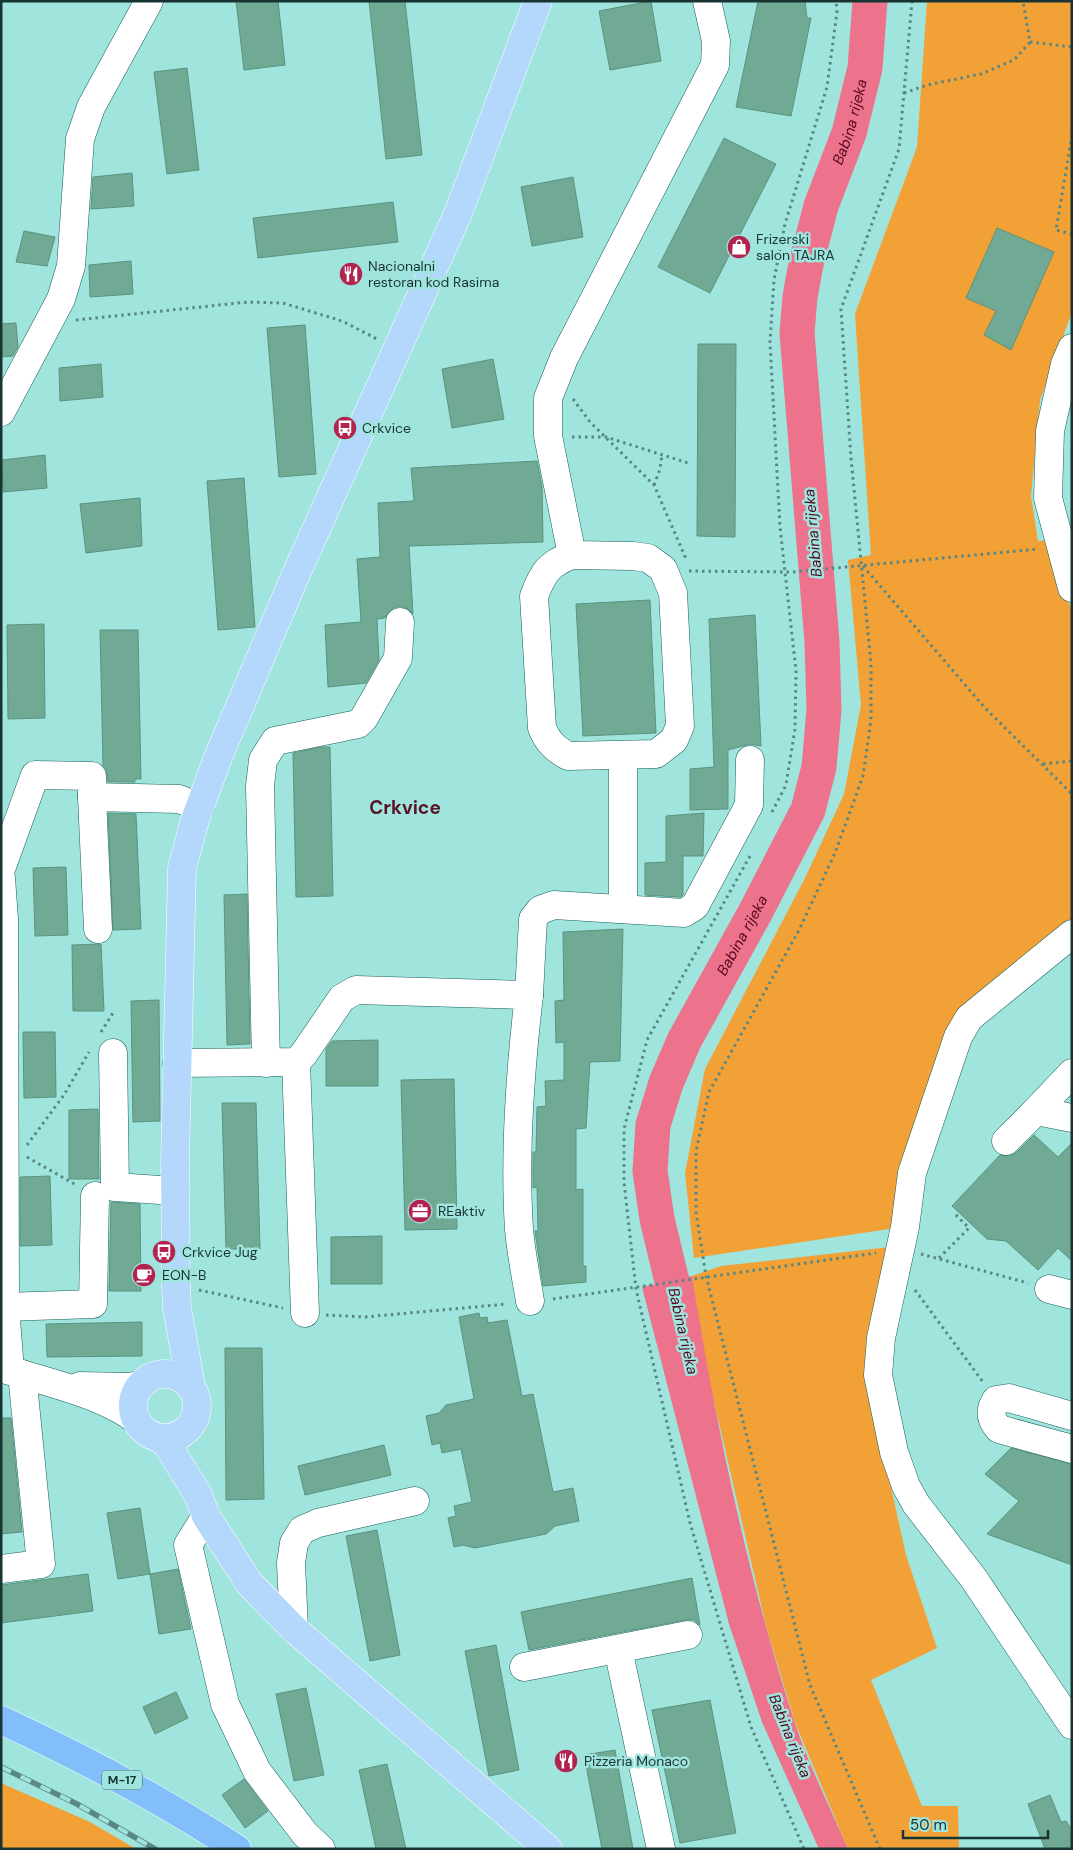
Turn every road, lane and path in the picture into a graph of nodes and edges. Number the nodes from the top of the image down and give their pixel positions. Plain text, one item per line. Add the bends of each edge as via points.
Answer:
1 (149, 1) edge
2 (538, 1) edge
3 (707, 1) edge
4 (836, 1) edge
5 (912, 1) edge
6 (1023, 1) edge
7 (1030, 42) junction
8 (1072, 47) edge
9 (904, 93) junction
10 (1072, 135) edge
11 (1072, 234) edge
12 (48, 323) junction
13 (1072, 348) edge
14 (398, 349) junction
15 (557, 375) junction
16 (1066, 387) edge
17 (1, 412) edge
18 (548, 436) junction
19 (606, 437) junction
20 (662, 455) junction
21 (688, 463) dead end
22 (654, 485) junction
23 (1066, 546) edge
24 (572, 555) junction
25 (863, 565) junction
26 (663, 569) junction
27 (691, 571) junction
28 (785, 572) junction
29 (1072, 588) edge
30 (400, 622) dead end
31 (623, 756) junction
32 (750, 760) dead end
33 (1072, 761) edge
34 (1042, 764) junction
35 (1072, 794) edge
36 (92, 797) junction
37 (200, 807) junction
38 (769, 820) dead end
39 (751, 855) dead end
40 (1, 869) edge
41 (1, 878) edge
42 (623, 910) junction
43 (3, 919) edge
44 (98, 928) dead end
45 (1072, 934) edge
46 (529, 995) junction
47 (113, 1013) dead end
48 (101, 1047) junction
49 (296, 1062) junction
50 (177, 1063) junction
51 (266, 1063) junction
52 (1072, 1073) edge
53 (1036, 1111) junction
54 (1072, 1118) edge
55 (1006, 1141) dead end
56 (8, 1179) edge
57 (175, 1191) junction
58 (95, 1196) joint
59 (953, 1212) dead end
60 (846, 1258) dead end
61 (899, 1258) junction
62 (939, 1258) junction
63 (706, 1276) junction
64 (636, 1289) junction
65 (1060, 1292) edge
66 (176, 1297) junction
67 (530, 1301) junction
68 (5, 1307) junction
69 (305, 1313) junction
70 (11, 1371) edge
71 (147, 1381) junction
72 (58, 1385) junction
73 (191, 1386) junction
74 (996, 1400) junction
75 (1072, 1416) edge
76 (191, 1426) junction
77 (146, 1429) junction
78 (1072, 1449) edge
79 (415, 1501) dead end
80 (202, 1505) junction
81 (1, 1569) edge
82 (294, 1629) junction
83 (688, 1635) dead end
84 (618, 1649) junction
85 (524, 1667) dead end
86 (1, 1720) edge
87 (1072, 1725) edge
88 (237, 1849) edge
89 (321, 1849) edge
90 (548, 1849) edge
91 (661, 1849) edge
92 (804, 1849) edge
93 (880, 1849) edge

1 - 12 street via 91,107 80,139 71,266 61,299
2 - 14 main road via 459,210
3 - 15 street via 716,41 714,65
4 - 28 path via 828,88 784,224 774,280 770,342
5 - 9 path
6 - 7 path
7 - 8 path
7 - 9 path via 1014,60 981,74 927,84
9 - 25 path via 899,149 841,309 851,458
10 - 11 path via 1056,230
12 - 14 path via 248,302 283,303 342,321
12 - 17 street
13 - 16 street via 1064,364
14 - 37 main road via 293,581
15 - 18 street via 548,398
15 - 19 path via 590,422
16 - 23 street via 1050,431 1048,498
18 - 19 path
18 - 24 street
19 - 20 path
19 - 22 path
20 - 21 path
20 - 22 path
22 - 27 path
23 - 25 path
23 - 29 street
24 - 26 street via 648,558
24 - 31 street via 554,562 542,576 534,596 542,728 547,740 568,756
25 - 28 path
25 - 34 path via 985,708
25 - 63 path via 871,664 871,720 863,776 835,853 798,930 709,1092 696,1151 696,1212
26 - 27 path
26 - 31 street via 673,593 680,726 674,740 656,754
27 - 28 path
28 - 38 path via 796,671 795,728 786,785
30 - 51 street via 398,658 364,718 358,724 274,741 263,760 260,779
31 - 42 street
32 - 42 street via 749,805 695,906 684,913
33 - 34 path
34 - 35 path
36 - 37 street via 179,799
36 - 40 street via 92,776 35,775
36 - 44 street
37 - 50 main road via 182,868
39 - 64 path via 647,1040 624,1129 624,1182
41 - 43 street
42 - 46 street via 554,905 540,910 533,919
43 - 56 street
45 - 61 street via 969,1018 958,1038 912,1173
46 - 49 street via 356,990 342,998
46 - 67 street via 523,1045 518,1160 519,1230
47 - 48 path
48 - 56 path via 64,1095
48 - 57 street via 115,1187
49 - 51 street
49 - 69 street
50 - 51 street
50 - 57 main road
52 - 53 street
53 - 54 street
53 - 55 street
56 - 58 path
56 - 68 street
57 - 66 main road
58 - 68 street via 94,1304
59 - 62 path via 969,1228
60 - 63 path
61 - 62 path
61 - 74 path
61 - 87 street via 881,1338 878,1375 894,1452 906,1486 916,1504 974,1579
62 - 65 path
63 - 64 path
63 - 93 path via 810,1684
64 - 67 path
64 - 92 path via 690,1523 731,1663 751,1727
66 - 69 path via 241,1298
66 - 71 main road via 172,1342 164,1362
66 - 73 main road
67 - 69 path via 364,1317
68 - 70 street
70 - 72 street
70 - 81 street via 42,1564
71 - 72 street via 127,1387
71 - 73 main road via 163,1374 173,1375
71 - 77 main road via 133,1402
72 - 77 street via 125,1411
73 - 76 main road via 198,1406
74 - 75 street via 1009,1398
74 - 78 street via 990,1412 999,1429
76 - 77 main road via 175,1437
76 - 80 main road via 191,1456
77 - 80 main road via 167,1444
79 - 82 street via 318,1523 302,1530 294,1543 291,1563
80 - 82 main road via 250,1582
80 - 89 street via 188,1545 225,1704 257,1771 304,1834
82 - 90 main road
83 - 84 street
84 - 85 street
84 - 91 street
86 - 88 highway, M-17 via 174,1808

